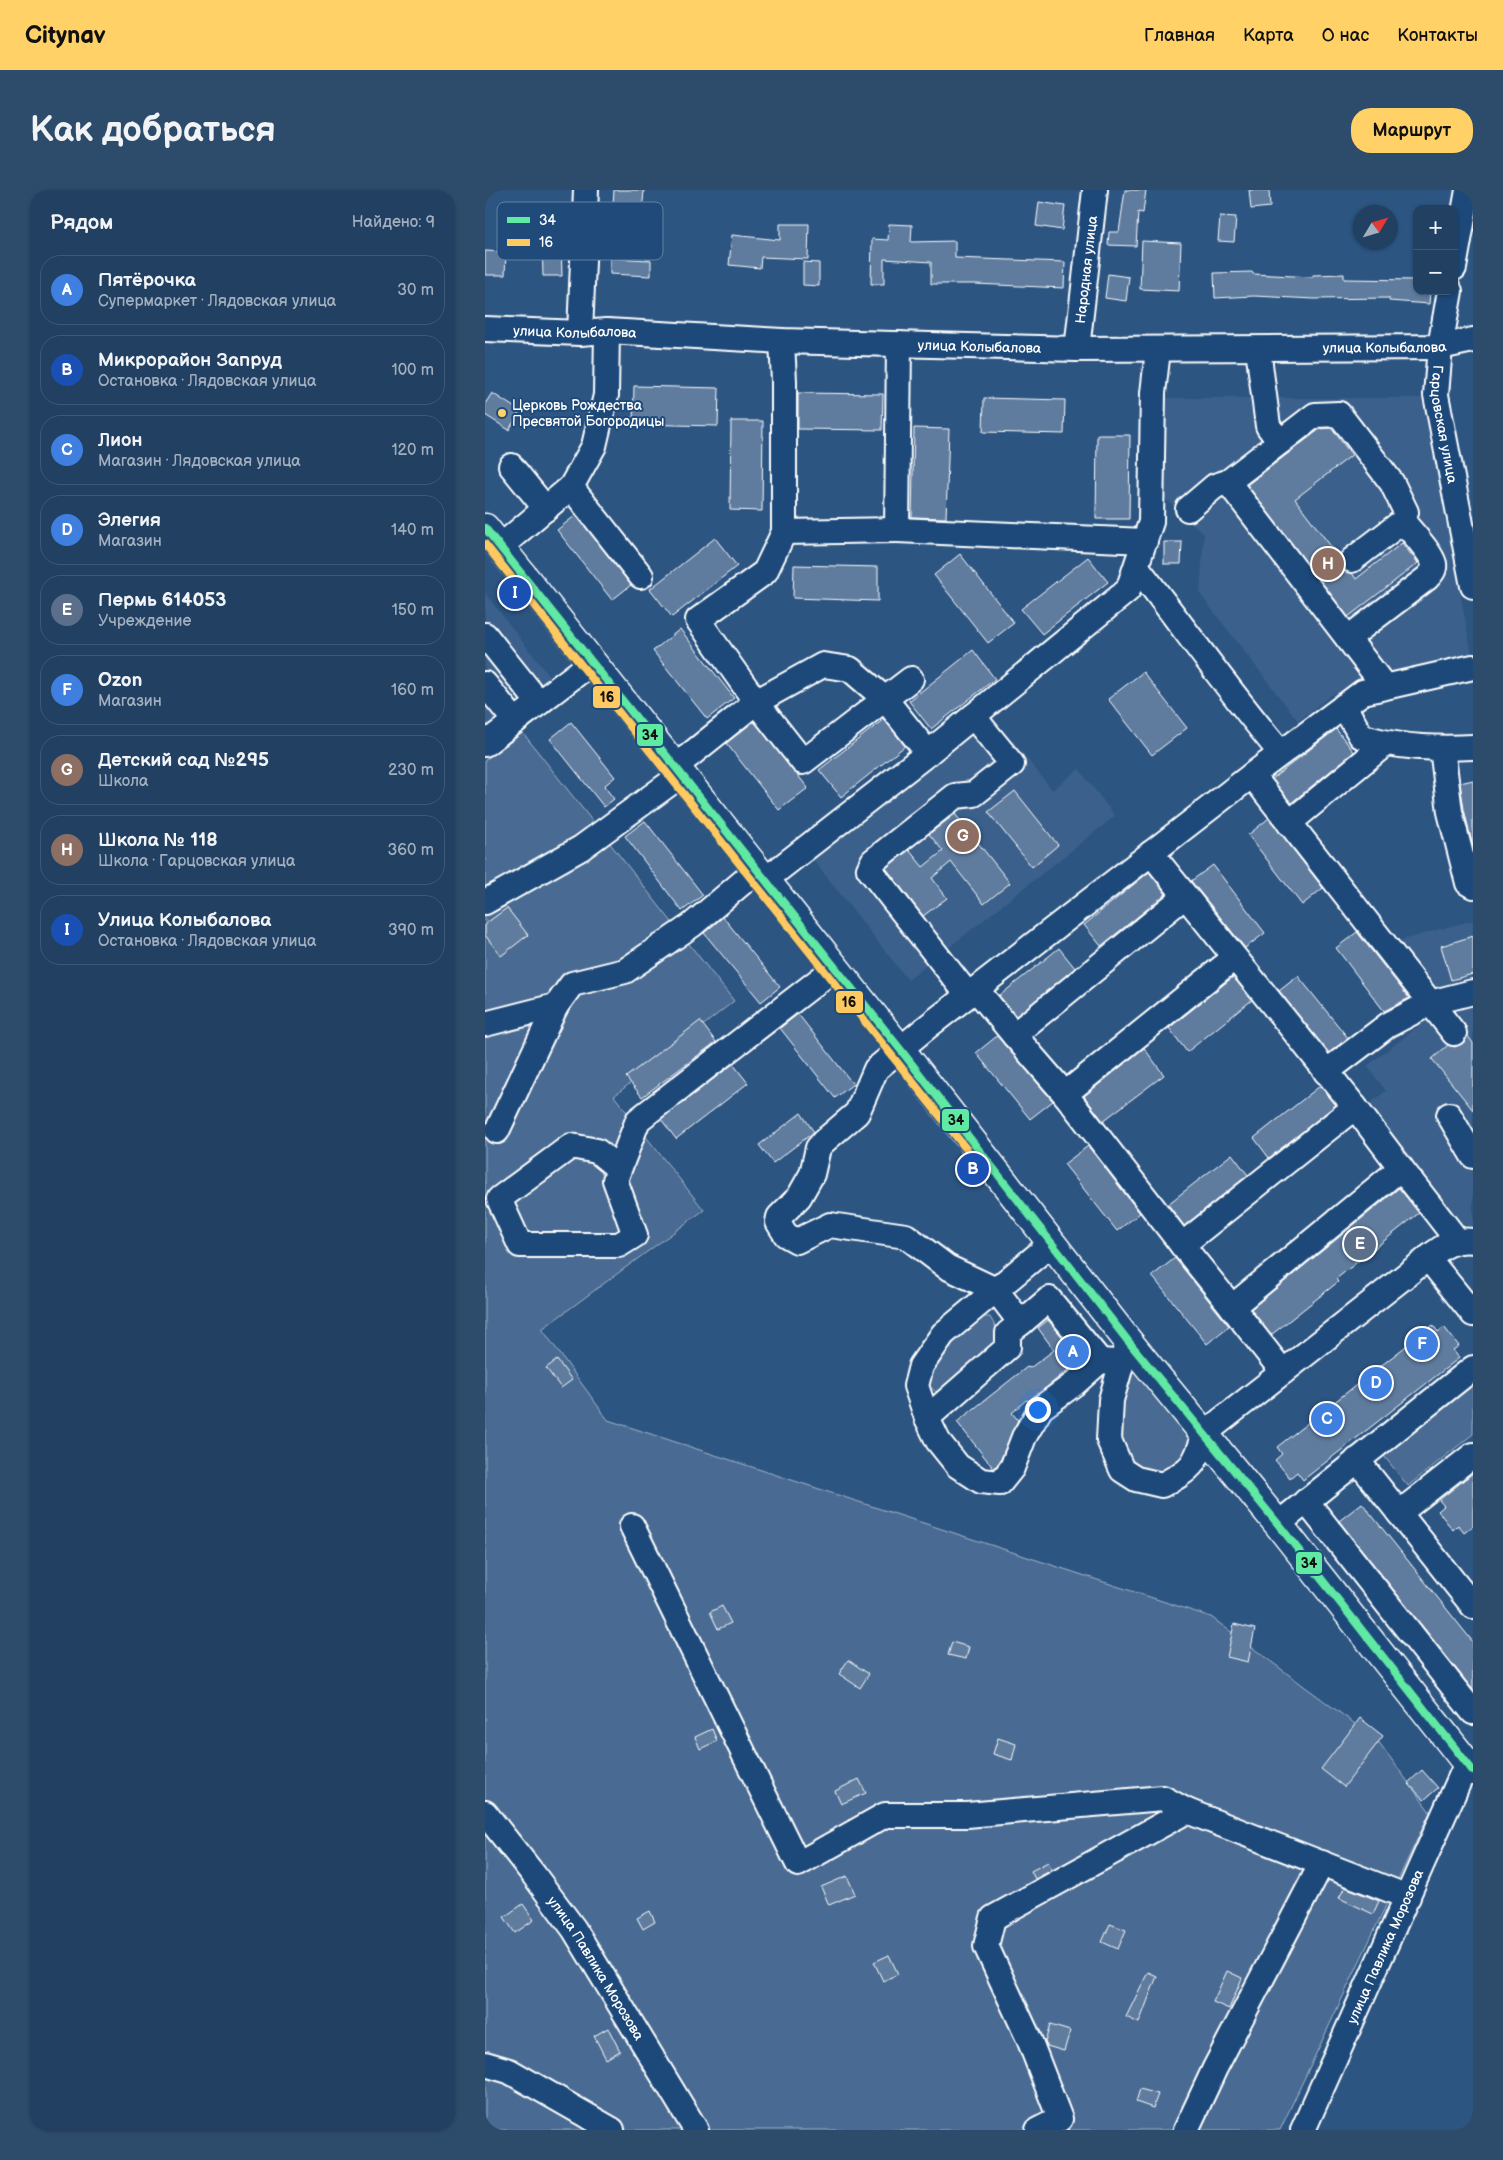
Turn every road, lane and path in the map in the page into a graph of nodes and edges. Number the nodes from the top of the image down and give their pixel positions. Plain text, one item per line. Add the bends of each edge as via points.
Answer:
1 (1095, 190) edge
2 (1468, 190) edge
3 (1457, 250) edge
4 (583, 260) edge
5 (1449, 295) edge
6 (485, 329) edge
7 (607, 331) junction
8 (580, 333) junction
9 (1473, 340) edge
10 (782, 341) junction
11 (899, 344) junction
12 (1440, 347) junction
13 (1077, 349) junction
14 (1257, 349) junction
15 (1158, 350) junction
16 (1280, 442) junction
17 (511, 466) dead end
18 (1228, 482) junction
19 (571, 488) junction
20 (546, 509) junction
21 (1188, 509) dead end
22 (1403, 521) junction
23 (897, 530) junction
24 (784, 532) junction
25 (493, 538) edge
26 (1145, 542) junction
27 (1352, 560) dead end
28 (1137, 567) junction
29 (641, 576) dead end
30 (1473, 586) edge
31 (485, 635) edge
32 (1348, 638) junction
33 (591, 663) junction
34 (1473, 667) edge
35 (911, 679) dead end
36 (485, 684) edge
37 (1385, 687) junction
38 (885, 699) junction
39 (756, 702) junction
40 (539, 704) junction
41 (1344, 706) junction
42 (973, 716) junction
43 (515, 721) junction
44 (487, 738) edge
45 (1385, 744) junction
46 (1473, 746) edge
47 (1442, 748) junction
48 (928, 753) junction
49 (1281, 753) junction
50 (678, 771) junction
51 (1252, 775) junction
52 (1289, 823) junction
53 (1151, 853) junction
54 (761, 875) junction
55 (1473, 886) edge
56 (1185, 896) junction
57 (485, 902) edge
58 (1234, 958) junction
59 (835, 968) junction
60 (972, 992) junction
61 (1473, 992) edge
62 (1430, 1003) junction
63 (556, 1006) junction
64 (485, 1024) edge
65 (1454, 1033) dead end
66 (1015, 1035) junction
67 (900, 1049) junction
68 (1327, 1072) junction
69 (1065, 1094) junction
70 (1355, 1107) junction
71 (1449, 1115) dead end
72 (497, 1131) dead end
73 (1473, 1156) edge
74 (1401, 1168) junction
75 (619, 1169) junction
76 (1469, 1240) edge
77 (1052, 1243) junction
78 (1182, 1246) junction
79 (1428, 1258) junction
80 (996, 1290) junction
81 (1232, 1307) junction
82 (1473, 1314) edge
83 (1021, 1323) junction
84 (1117, 1355) junction
85 (1473, 1368) edge
86 (1283, 1372) junction
87 (927, 1418) junction
88 (1205, 1434) junction
89 (1473, 1455) edge
90 (1357, 1460) junction
91 (1306, 1501) junction
92 (1399, 1513) junction
93 (1278, 1524) junction
94 (632, 1526) dead end
95 (1473, 1606) edge
96 (1473, 1712) edge
97 (1470, 1767) edge
98 (1187, 1811) junction
99 (485, 1813) edge
100 (1322, 1862) junction
101 (1408, 1897) junction
102 (485, 2064) edge
103 (612, 2130) edge
104 (696, 2130) edge
105 (1037, 2130) edge
106 (1186, 2130) edge
107 (1303, 2130) edge

1 - 13 street, Народная улица
2 - 3 street
4 - 8 street
5 - 12 street, Гарцовская улица
6 - 8 street, улица Колыбалова
7 - 8 street, улица Колыбалова
7 - 10 street, улица Колыбалова
7 - 19 street via 607,395 594,446
9 - 12 street, улица Колыбалова
10 - 11 street, улица Колыбалова
10 - 24 street
11 - 13 street, улица Колыбалова
11 - 23 street
12 - 14 street, улица Колыбалова
12 - 30 street, Гарцовская улица via 1435,395
13 - 15 street, улица Колыбалова
14 - 15 street, улица Колыбалова
14 - 16 street via 1268,426
15 - 26 street via 1153,393 1151,522
16 - 18 street
16 - 22 street via 1315,415 1339,414 1392,483 1406,512
17 - 20 street
18 - 21 street via 1215,486
18 - 32 street
19 - 20 street
19 - 29 street
20 - 25 street
22 - 27 street
22 - 32 street via 1431,558 1433,573
23 - 24 street
23 - 26 street
24 - 39 street via 765,572 698,620
25 - 33 main road
26 - 28 street
28 - 42 street via 1128,590
28 - 49 street
31 - 40 street
32 - 37 street
33 - 40 street
33 - 50 main road
34 - 37 street
35 - 38 street
36 - 43 street
37 - 41 street via 1363,692
38 - 39 street via 850,669 823,665
38 - 39 street via 803,762
38 - 48 street
39 - 50 street
40 - 43 street
41 - 45 street via 1361,736
41 - 49 street
42 - 48 street
42 - 60 street via 1012,764 974,794 955,796 873,861 869,869
43 - 44 street
45 - 47 street
45 - 52 street
46 - 47 street
47 - 55 street via 1450,812 1468,883
48 - 54 street
49 - 51 street
50 - 54 main road
50 - 57 street via 581,848
51 - 52 street
51 - 53 street
52 - 62 street
53 - 56 street
53 - 60 street
54 - 59 main road
54 - 63 street via 625,971 572,984
56 - 58 street
56 - 66 street
58 - 68 street
58 - 69 street
59 - 67 main road
59 - 75 street via 638,1120
60 - 66 street
60 - 67 street
61 - 62 street
62 - 65 street
62 - 68 street via 1388,1025
63 - 64 street
63 - 72 street
66 - 69 street
67 - 77 main road
67 - 80 street via 876,1069 857,1113 818,1148 812,1174 799,1197 778,1222 786,1235 797,1241 830,1225 906,1236 947,1267
68 - 70 street
69 - 78 street
70 - 74 street
70 - 78 street
71 - 73 street
74 - 76 street
74 - 81 street
75 - 75 street via 615,1180 635,1235 619,1245 520,1245 499,1199 571,1146 597,1151
76 - 79 street via 1442,1247
77 - 80 street
77 - 84 main road
78 - 81 street
79 - 82 street
79 - 86 street
80 - 83 street
80 - 87 street via 943,1334 921,1366 916,1386
81 - 86 street
83 - 84 street via 1049,1299
83 - 87 street via 1008,1333 1008,1347
84 - 87 street via 1041,1408 1024,1437 1012,1468 1000,1483 981,1480 958,1466
84 - 88 main road
84 - 88 street via 1109,1440 1122,1470 1136,1479 1162,1485 1182,1474 1197,1460
85 - 90 street
86 - 88 street
88 - 93 main road
89 - 92 street
90 - 91 street
90 - 92 street
91 - 93 street
91 - 96 street
92 - 95 street
93 - 97 main road
94 - 98 street via 798,1864 885,1815 967,1815 1163,1798
97 - 101 street, улица Павлика Морозова
98 - 100 street
98 - 105 street via 993,1918 986,1946 1029,2039 1060,2120
99 - 104 street, улица Павлика Морозова via 574,1929
100 - 101 street
100 - 106 street
101 - 107 street, улица Павлика Морозова
102 - 103 street via 509,2071

